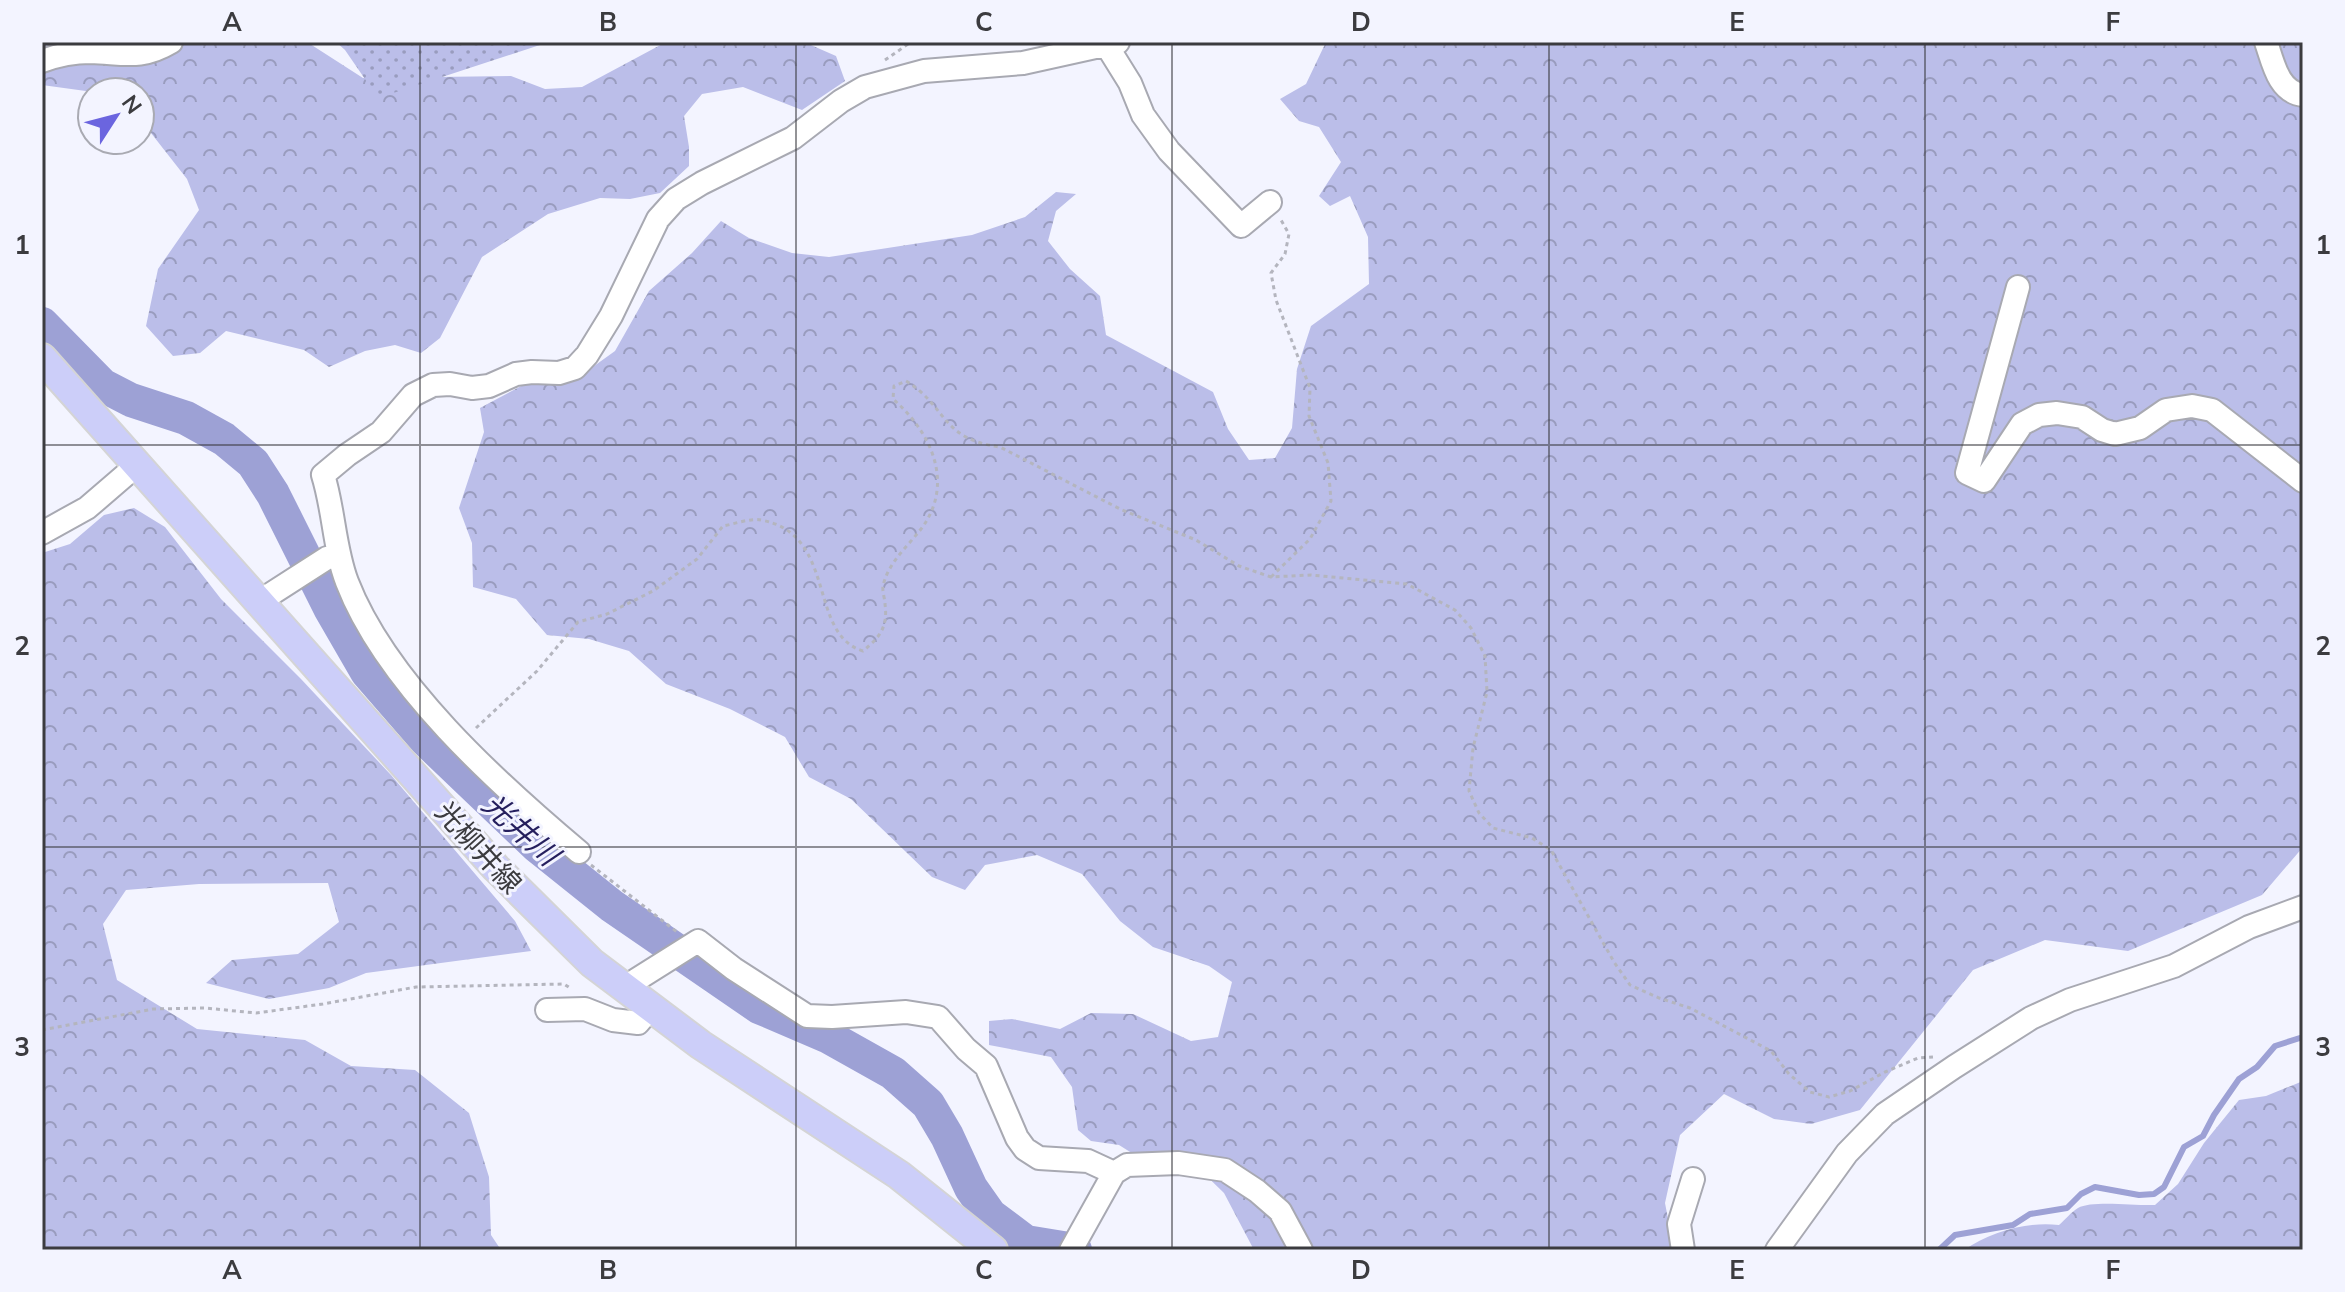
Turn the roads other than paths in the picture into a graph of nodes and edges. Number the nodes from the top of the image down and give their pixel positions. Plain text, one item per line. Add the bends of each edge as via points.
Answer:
1 (171, 42) edge
2 (2266, 42) edge
3 (1113, 44) edge
4 (42, 61) edge
5 (2303, 95) edge
6 (1270, 202) road end
7 (2018, 287) dead end
8 (42, 358) edge
9 (137, 465) junction
10 (2303, 481) edge
11 (42, 533) edge
12 (333, 557) junction
13 (260, 601) junction
14 (579, 852) road end
15 (2303, 907) edge
16 (626, 991) junction
17 (650, 1009) junction
18 (547, 1010) dead end
19 (1114, 1173) junction
20 (1693, 1179) dead end
21 (1075, 1244) edge
22 (993, 1250) edge
23 (1301, 1250) edge
24 (1683, 1250) edge
25 (1777, 1250) edge

1 - 4 street via 132,56 90,52
2 - 5 street via 2278,79 2294,94
3 - 6 street via 1143,115 1169,151 1241,226
3 - 12 street via 1023,63 924,71 865,87 793,138 676,199 658,219 611,316 575,368 516,374 489,386 433,385 413,395 381,432 323,475 332,502
7 - 10 street via 1967,473 1984,481 2022,424 2039,415 2082,417 2115,434 2140,428 2166,410 2192,406 2212,410
8 - 9 main road, 光柳井線
9 - 11 street via 87,508
9 - 13 main road, 光柳井線
12 - 13 street
12 - 14 street via 360,611 412,689
13 - 16 main road, 光柳井線 via 496,868
15 - 25 street via 2249,927 2174,966 2070,1000 1954,1067 1885,1114 1847,1153
16 - 17 main road, 光柳井線
16 - 19 street via 698,941 807,1016 906,1012 938,1017 986,1066 1025,1149 1039,1158 1088,1161
17 - 18 street via 638,1023 572,1007
17 - 22 main road, 光柳井線 via 899,1175
19 - 21 street
19 - 23 street via 1127,1165 1178,1163 1225,1170 1280,1211
20 - 24 street via 1679,1224

